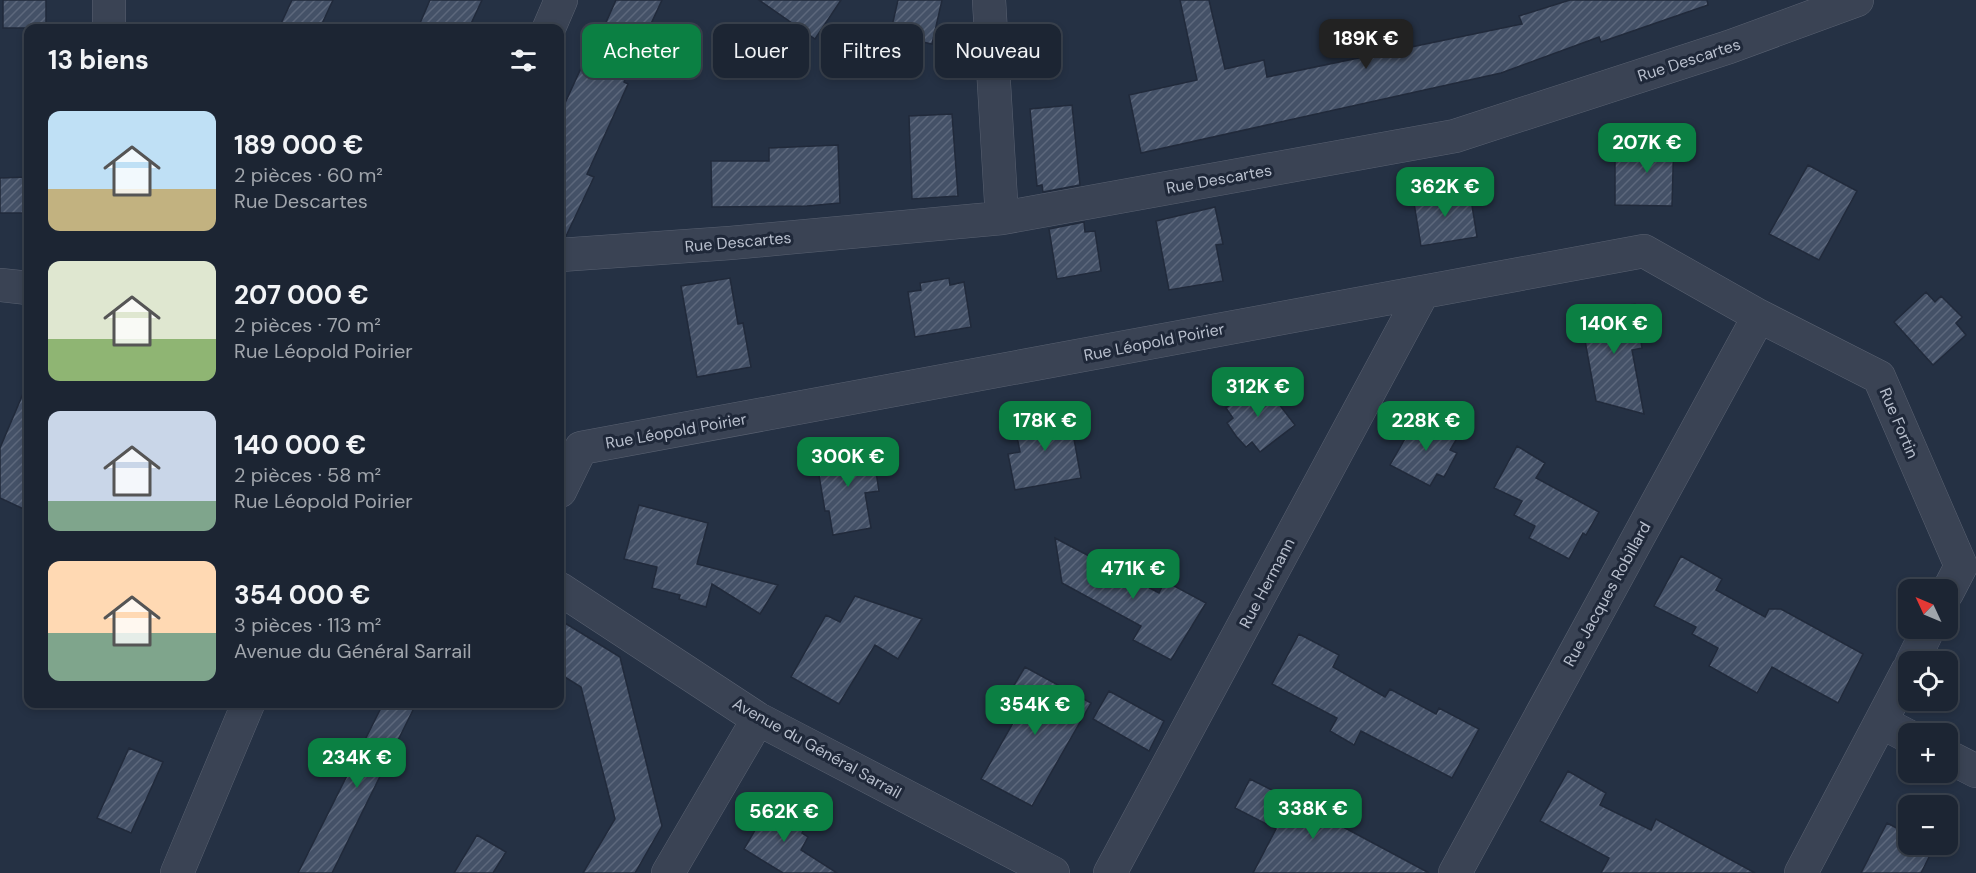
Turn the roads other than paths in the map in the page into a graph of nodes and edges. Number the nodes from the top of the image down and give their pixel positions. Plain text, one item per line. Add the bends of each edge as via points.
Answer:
1 (109, 0) edge
2 (561, 0) edge
3 (989, 0) edge
4 (1857, 0) edge
5 (1792, 12) edge
6 (109, 24) edge
7 (551, 24) edge
8 (1002, 218) junction
9 (564, 255) edge
10 (0, 285) edge
11 (24, 288) edge
12 (1423, 292) junction
13 (1759, 316) junction
14 (564, 483) edge
15 (1954, 579) edge
16 (564, 593) edge
17 (246, 708) edge
18 (1899, 711) edge
19 (758, 719) junction
20 (1895, 729) edge
21 (1958, 762) edge
22 (1976, 771) edge
23 (177, 873) edge
24 (668, 873) edge
25 (1053, 873) edge
26 (1110, 873) edge
27 (1455, 873) edge
28 (1801, 873) edge

1 - 6 street
2 - 7 street
3 - 8 street
4 - 5 street, Rue Descartes
5 - 8 street, Rue Descartes via 1717,51 1455,136
8 - 9 street, Rue Descartes
10 - 11 street
12 - 13 street, Rue Léopold Poirier via 1644,251
12 - 14 street, Rue Léopold Poirier via 581,448
12 - 26 street, Rue Hermann
13 - 15 street, Rue Fortin via 1879,377 1961,566
13 - 27 street, Rue Jacques Robillard
16 - 19 street, Avenue du Général Sarrail
17 - 23 street
18 - 20 street
19 - 24 street
19 - 25 street, Avenue du Général Sarrail
20 - 28 street
21 - 22 street

